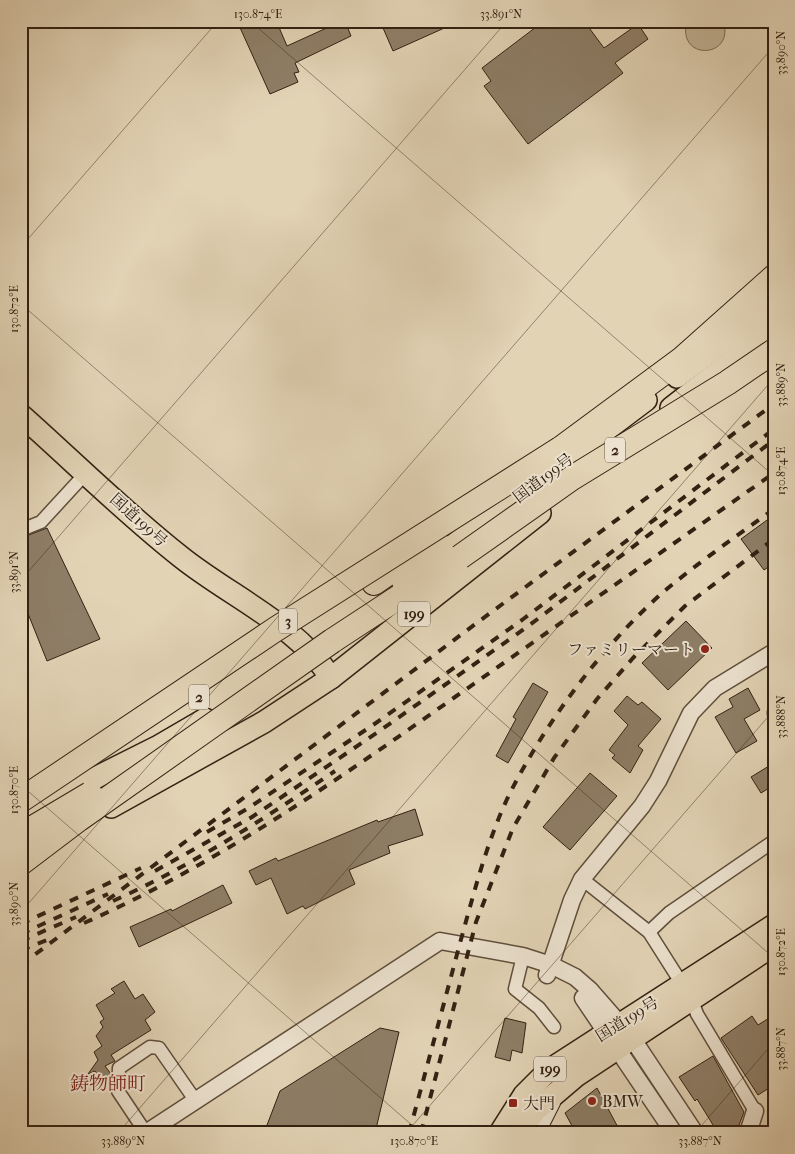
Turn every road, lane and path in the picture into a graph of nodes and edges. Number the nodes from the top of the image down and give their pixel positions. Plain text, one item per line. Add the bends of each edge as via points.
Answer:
1 (774, 277) edge
2 (774, 302) edge
3 (774, 328) edge
4 (774, 351) edge
5 (21, 415) edge
6 (560, 449) junction
7 (86, 473) junction
8 (21, 530) edge
9 (332, 641) junction
10 (311, 651) junction
11 (774, 652) edge
12 (331, 678) junction
13 (21, 800) edge
14 (21, 808) edge
15 (21, 815) edge
16 (21, 835) edge
17 (774, 840) edge
18 (21, 852) edge
19 (21, 863) edge
20 (582, 879) junction
21 (774, 925) edge
22 (649, 932) junction
23 (774, 945) edge
24 (521, 961) junction
25 (549, 970) junction
26 (686, 991) junction
27 (554, 1026) dead end
28 (619, 1036) junction
29 (561, 1088) junction
30 (195, 1100) junction
31 (755, 1111) joint
32 (539, 1130) edge
33 (146, 1133) edge
34 (500, 1133) edge
35 (518, 1133) edge
36 (674, 1133) edge
37 (695, 1133) edge
38 (748, 1133) edge

1 - 6 highway, 2 via 682,359
2 - 10 highway, 国道199号 / 199
3 - 12 highway, 国道199号 / 199
4 - 9 highway, 2, bridge via 727,384 572,478
5 - 7 highway, 国道199号
6 - 13 highway, 3, bridge via 276,629
6 - 14 highway, 2, bridge via 374,583 108,756
7 - 8 street via 41,522
7 - 10 highway, 国道199号 via 186,562 263,613
9 - 16 highway, 2, bridge
9 - 19 highway, bridge via 78,819
10 - 12 highway, 国道199号
10 - 15 highway, 国道199号 / 199 via 157,747
11 - 20 street via 729,678 702,699 682,729 658,781 642,806
12 - 18 highway, 国道199号 / 199 via 194,763
17 - 22 street via 669,913
20 - 22 street
20 - 25 street
21 - 26 highway, 国道199号 / 199
22 - 26 street
23 - 26 highway, 国道199号 / 199
24 - 25 street
24 - 27 street via 514,989 539,1008
24 - 30 street via 440,941
25 - 28 street via 576,991
26 - 28 highway, 国道199号 / 199
26 - 31 street
28 - 29 highway, 国道199号 / 199
28 - 34 highway, 国道199号 / 199 via 562,1060 519,1101
28 - 36 street
28 - 37 street
29 - 32 main road
29 - 35 highway, 国道199号 / 199 via 536,1110
30 - 33 street
30 - 33 street via 159,1048 150,1047 142,1052 119,1068 118,1091
31 - 38 street

